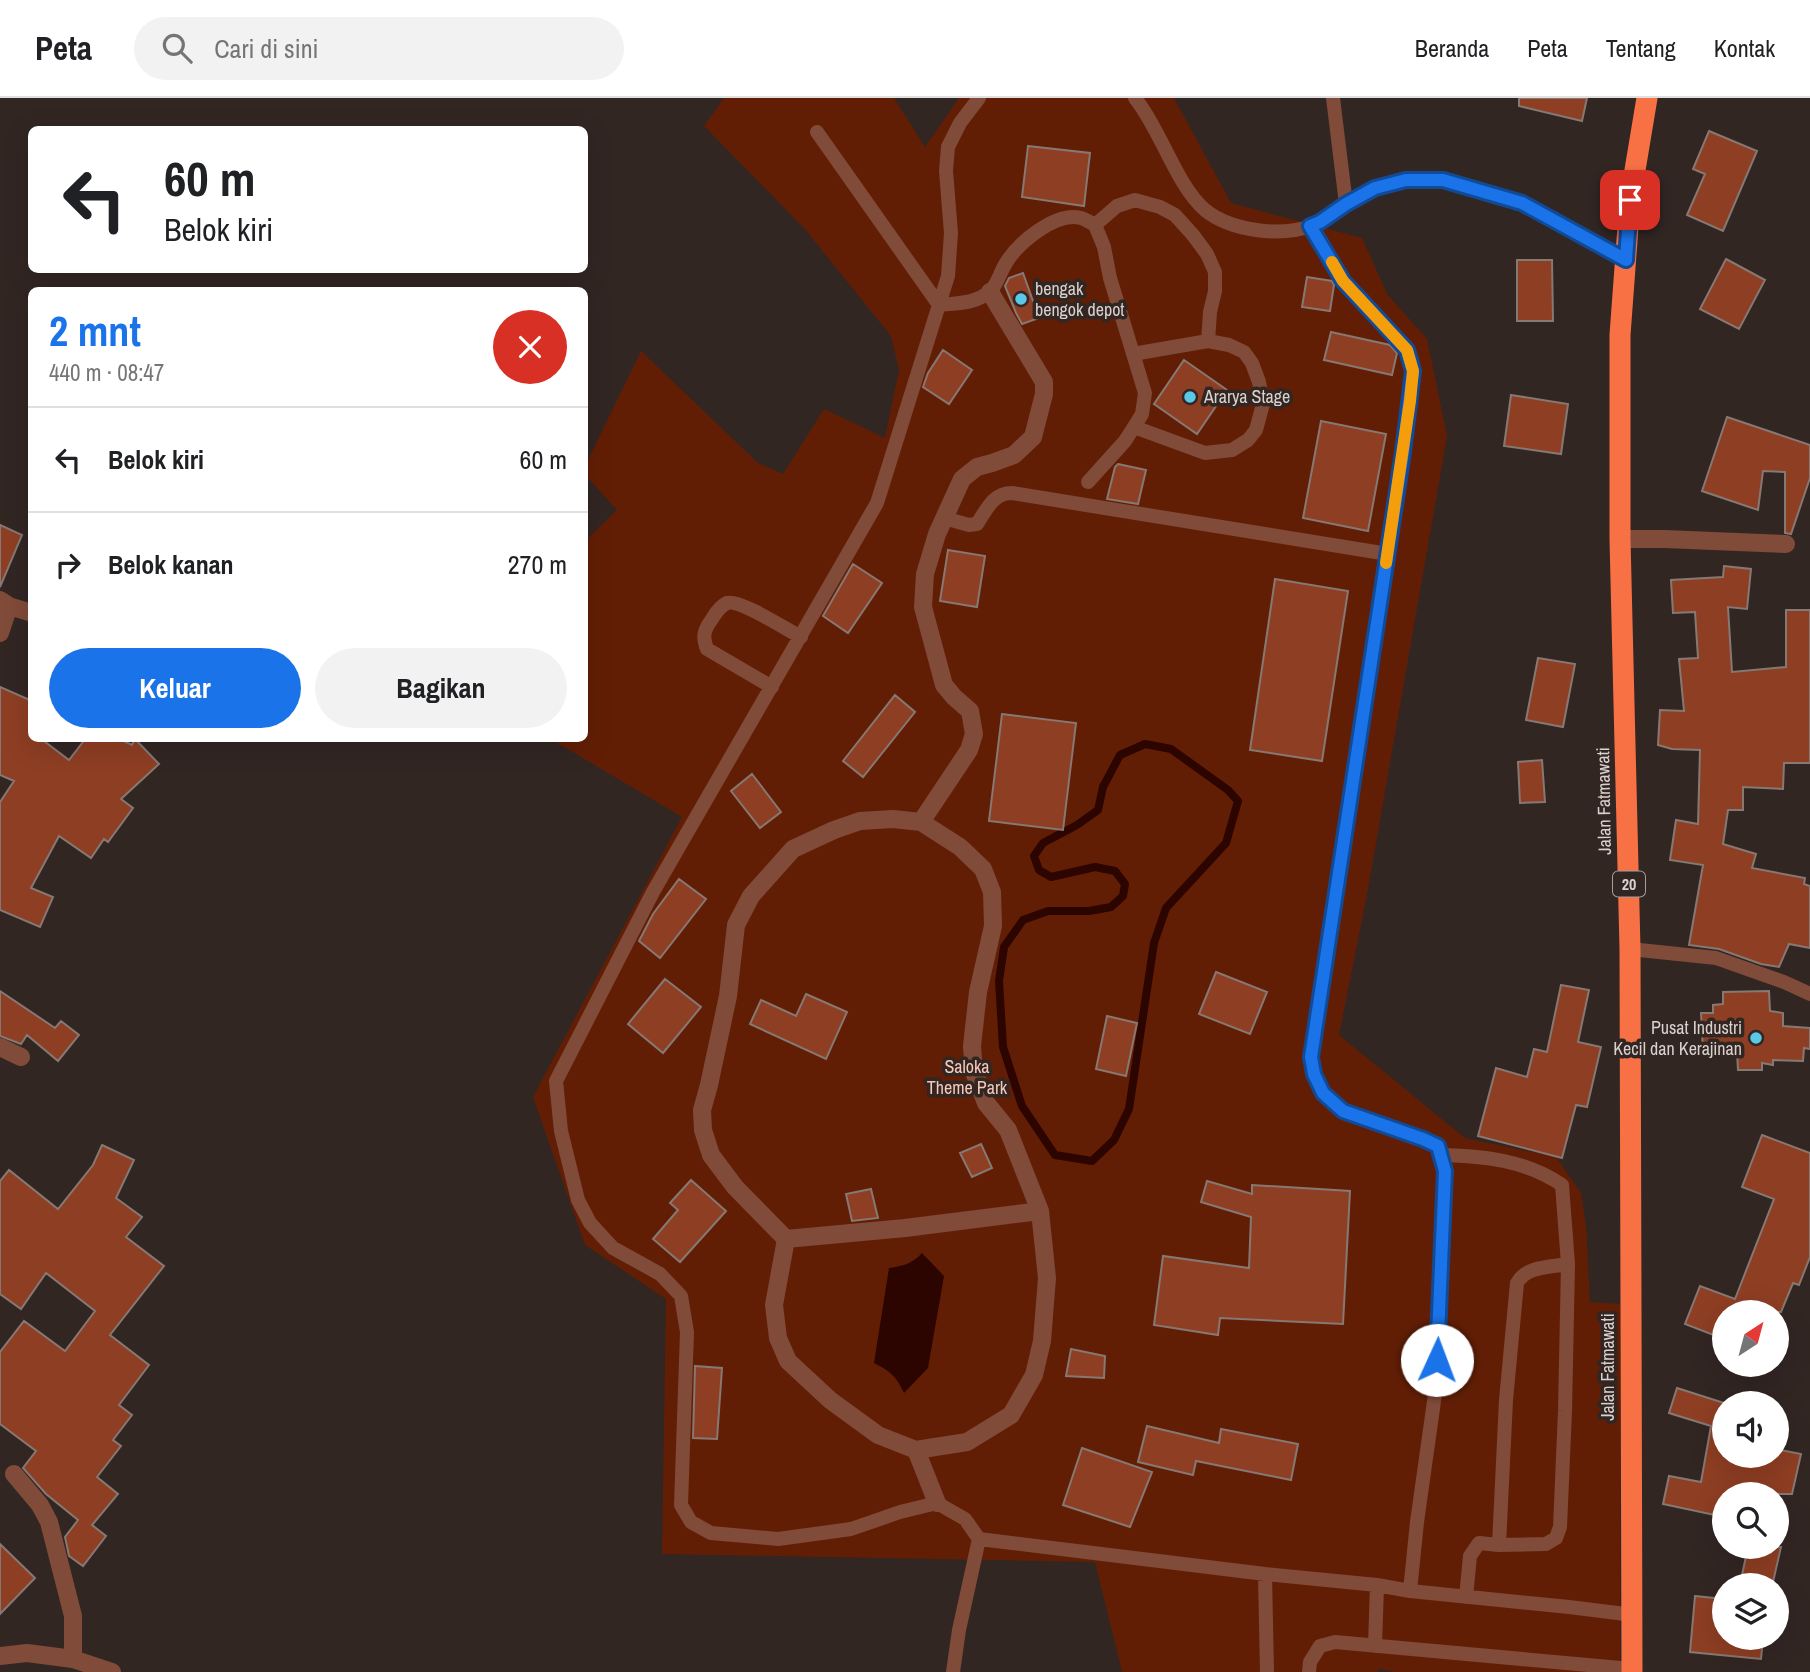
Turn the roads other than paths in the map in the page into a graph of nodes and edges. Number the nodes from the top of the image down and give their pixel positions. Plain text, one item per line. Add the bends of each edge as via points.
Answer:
1 (979, 98) edge
2 (1135, 98) edge
3 (1333, 98) edge
4 (1647, 98) edge
5 (817, 132) dead end
6 (1346, 204) junction
7 (1095, 225) junction
8 (1310, 226) junction
9 (1626, 260) junction
10 (990, 292) junction
11 (939, 305) junction
12 (1208, 341) junction
13 (1133, 354) junction
14 (1134, 427) junction
15 (1088, 482) dead end
16 (944, 518) junction
17 (1620, 539) junction
18 (1786, 544) dead end
19 (1388, 554) junction
20 (4, 603) edge
21 (28, 612) edge
22 (0, 633) edge
23 (801, 637) junction
24 (772, 687) junction
25 (921, 822) junction
26 (1630, 948) junction
27 (1810, 994) edge
28 (0, 1047) edge
29 (21, 1057) dead end
30 (1441, 1155) junction
31 (1040, 1211) junction
32 (786, 1238) junction
33 (1568, 1264) junction
34 (916, 1450) junction
35 (14, 1474) dead end
36 (937, 1503) junction
37 (979, 1539) junction
38 (1499, 1545) junction
39 (1265, 1574) junction
40 (1377, 1585) junction
41 (1410, 1591) junction
42 (1466, 1597) junction
43 (1633, 1615) junction
44 (1375, 1646) junction
45 (0, 1656) edge
46 (73, 1658) junction
47 (1632, 1670) edge
48 (112, 1672) edge
49 (953, 1672) edge
50 (1267, 1672) edge
51 (1309, 1672) edge

1 - 11 lane via 948,147 951,233 948,276
2 - 8 lane via 1206,211 1244,228 1284,232
3 - 6 lane
4 - 9 highway, Jalan Fatmawati / 20 via 1630,200
5 - 11 lane
6 - 8 lane
6 - 9 lane via 1375,188 1406,180 1443,180 1522,203
7 - 10 lane via 1079,217 1057,220 1031,236 1006,262
7 - 12 lane via 1117,206 1135,200 1175,215 1200,244 1215,272
7 - 13 lane
8 - 19 lane via 1343,281 1407,350 1413,371
9 - 17 highway, Jalan Fatmawati / 20 via 1620,335
10 - 11 lane via 972,302
10 - 16 street via 1044,382 1045,394 1033,437 1014,455 977,467 962,478
11 - 23 lane via 877,503
12 - 13 lane
12 - 14 lane via 1244,352 1252,363 1263,404 1256,430 1248,440 1232,450 1205,453
13 - 14 lane via 1145,393 1142,414
14 - 15 lane
16 - 19 lane via 977,524 995,497 1012,493
16 - 25 street via 925,574 923,607 944,685 970,711 974,734 969,750
17 - 18 street
17 - 26 highway, Jalan Fatmawati / 20
19 - 30 lane via 1311,1057 1323,1093 1343,1111 1423,1139 1438,1146
20 - 21 street
20 - 22 street
23 - 24 lane
23 - 24 lane via 739,603 727,603 704,630 708,649
24 - 36 lane via 653,892 556,1081 561,1131 578,1200 590,1223 613,1248 660,1274 681,1296 687,1332 681,1505 691,1522 710,1533 778,1539 851,1529
25 - 31 street via 960,847 983,869 992,892 993,926 972,1046 974,1072 986,1102 1008,1130
25 - 32 street via 860,821 793,849 751,896 736,925 728,996 702,1110 703,1130 711,1155 735,1187
26 - 27 lane via 1716,958
26 - 43 highway, Jalan Fatmawati / 20
28 - 29 street
30 - 33 lane via 1505,1160 1562,1185
30 - 41 lane via 1445,1171 1436,1387
31 - 32 street
31 - 34 street via 1047,1278 1034,1375 1011,1415 967,1442
32 - 34 street via 774,1305 778,1338 788,1361 878,1435
33 - 38 lane via 1530,1270 1517,1283
33 - 38 lane via 1560,1527 1556,1538 1546,1544
34 - 36 street
35 - 46 street via 49,1522 73,1616
36 - 37 lane via 965,1519
37 - 39 lane
37 - 49 lane
38 - 42 lane via 1479,1543 1475,1548
39 - 40 lane
39 - 50 lane
40 - 41 lane
40 - 44 lane
41 - 42 lane
42 - 43 lane
43 - 47 highway, Jalan Fatmawati / 20
44 - 47 lane
44 - 51 lane via 1335,1642 1320,1646
45 - 46 street via 27,1653
46 - 48 street

